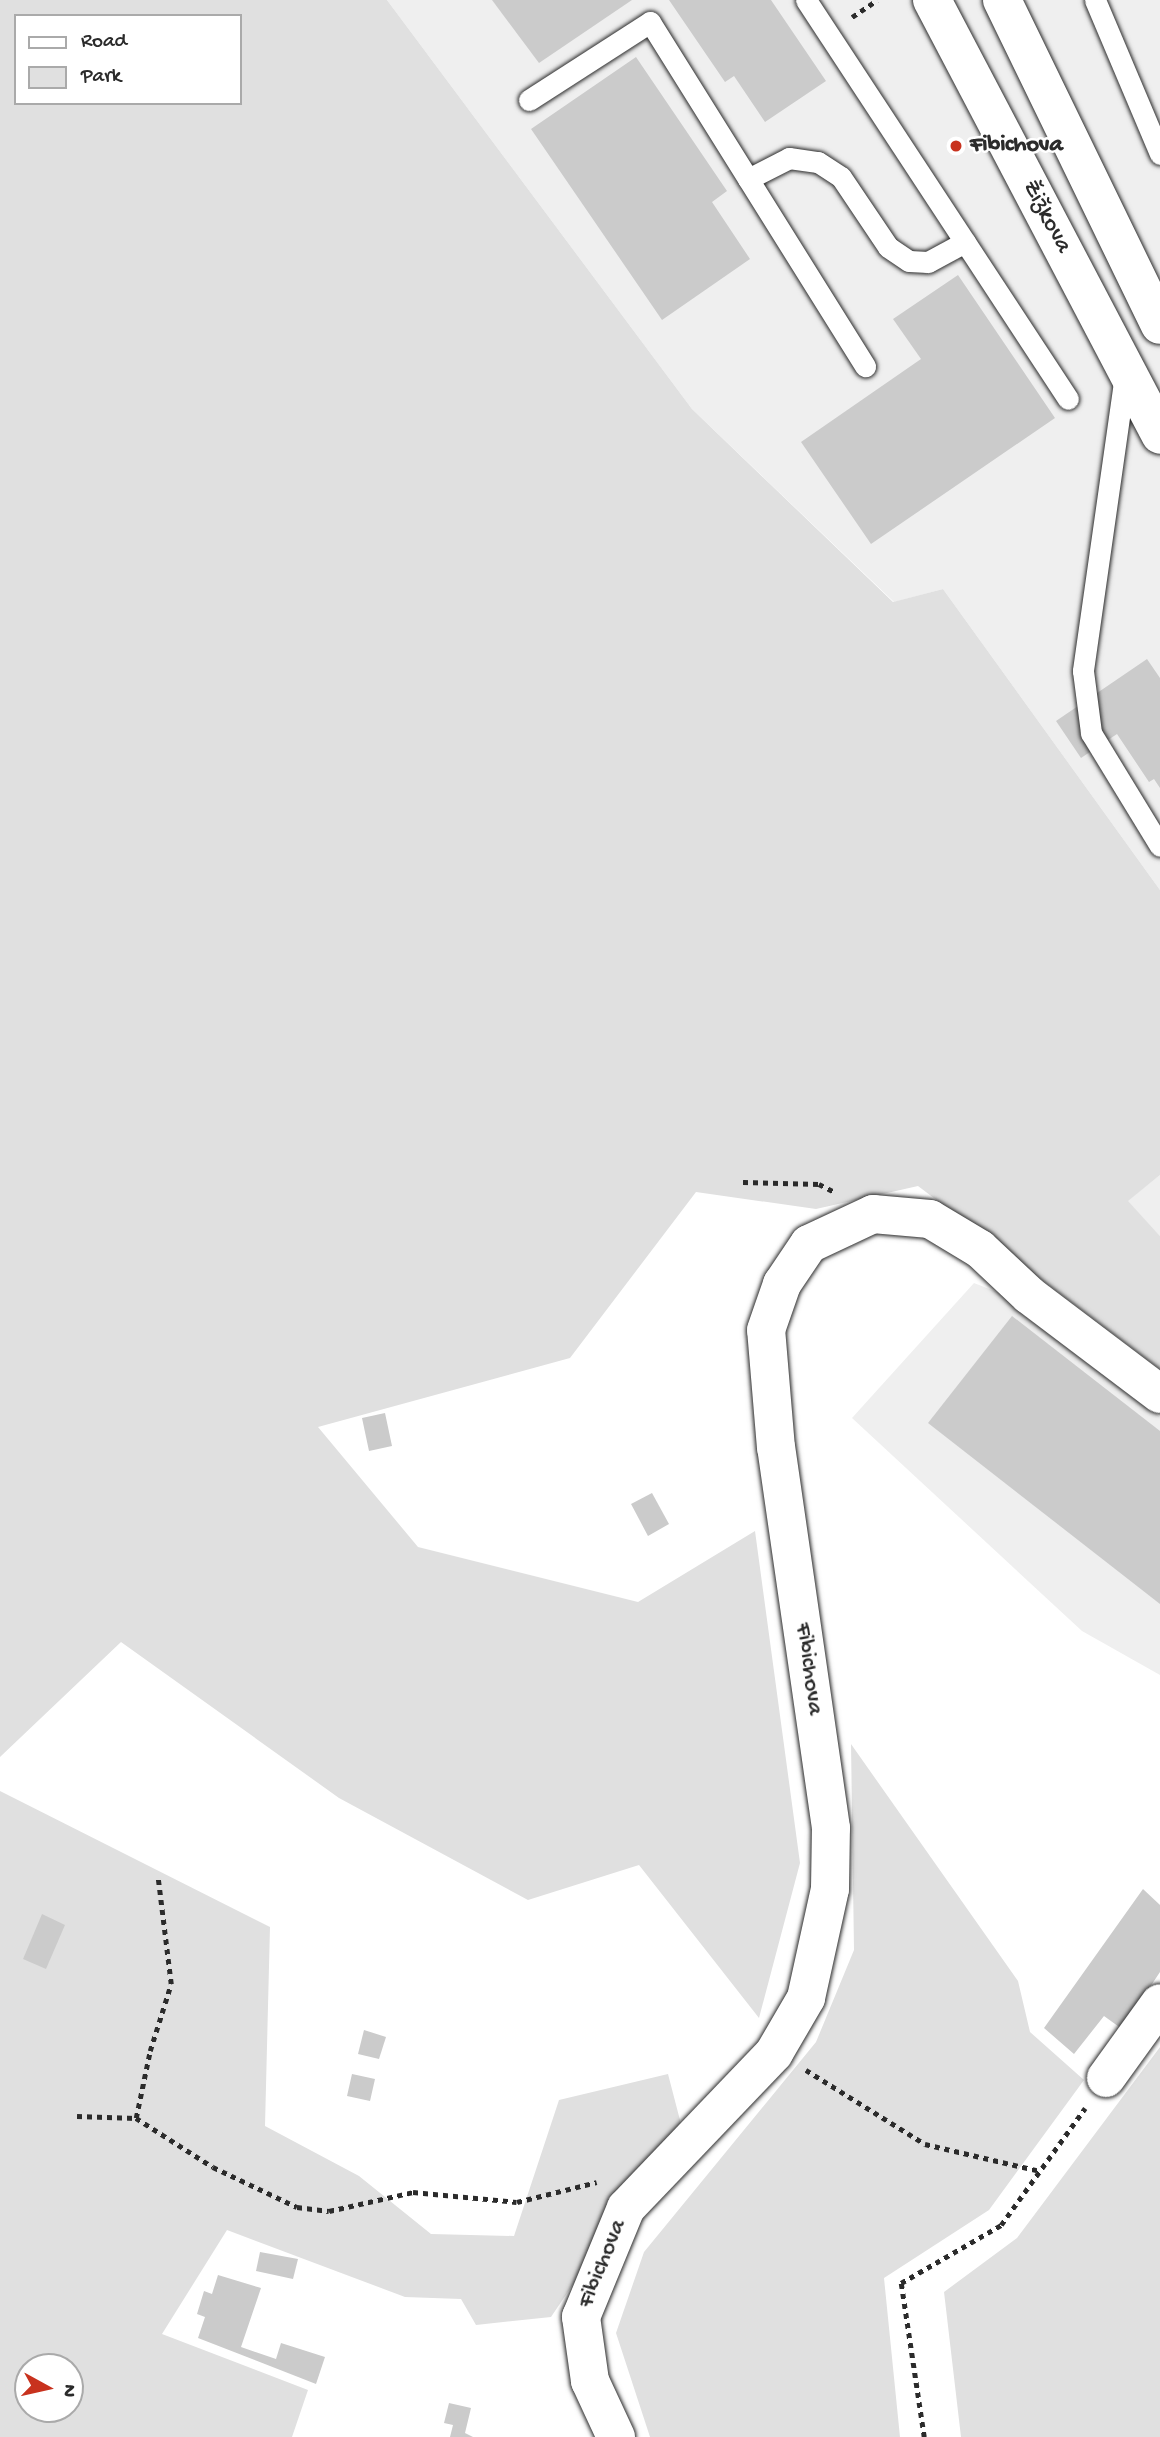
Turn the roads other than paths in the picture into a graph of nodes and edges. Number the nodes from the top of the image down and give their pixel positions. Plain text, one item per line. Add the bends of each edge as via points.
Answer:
1 (806, 0) edge
2 (932, 0) edge
3 (1002, 0) edge
4 (1095, 0) edge
5 (529, 100) dead end
6 (1160, 154) edge
7 (748, 179) junction
8 (965, 243) junction
9 (1160, 325) edge
10 (865, 366) dead end
11 (1126, 370) junction
12 (1068, 399) dead end
13 (1160, 435) edge
14 (1160, 846) edge
15 (1160, 1394) edge
16 (1160, 2003) edge
17 (1106, 2078) road end
18 (615, 2437) edge

1 - 8 lane
2 - 11 street, Žižkova
3 - 9 street
4 - 6 lane
5 - 7 lane via 650,22
7 - 8 lane via 789,158 818,162 841,177 888,247 909,261 928,262
7 - 10 lane
8 - 12 lane
11 - 13 street, Žižkova
11 - 14 lane via 1083,671 1091,733
15 - 18 street, Fibichova via 1029,1295 980,1249 930,1219 873,1214 809,1244 782,1284 766,1330 776,1448 831,1829 830,1889 806,1998 774,2053 626,2208 581,2317 590,2381
16 - 17 street

